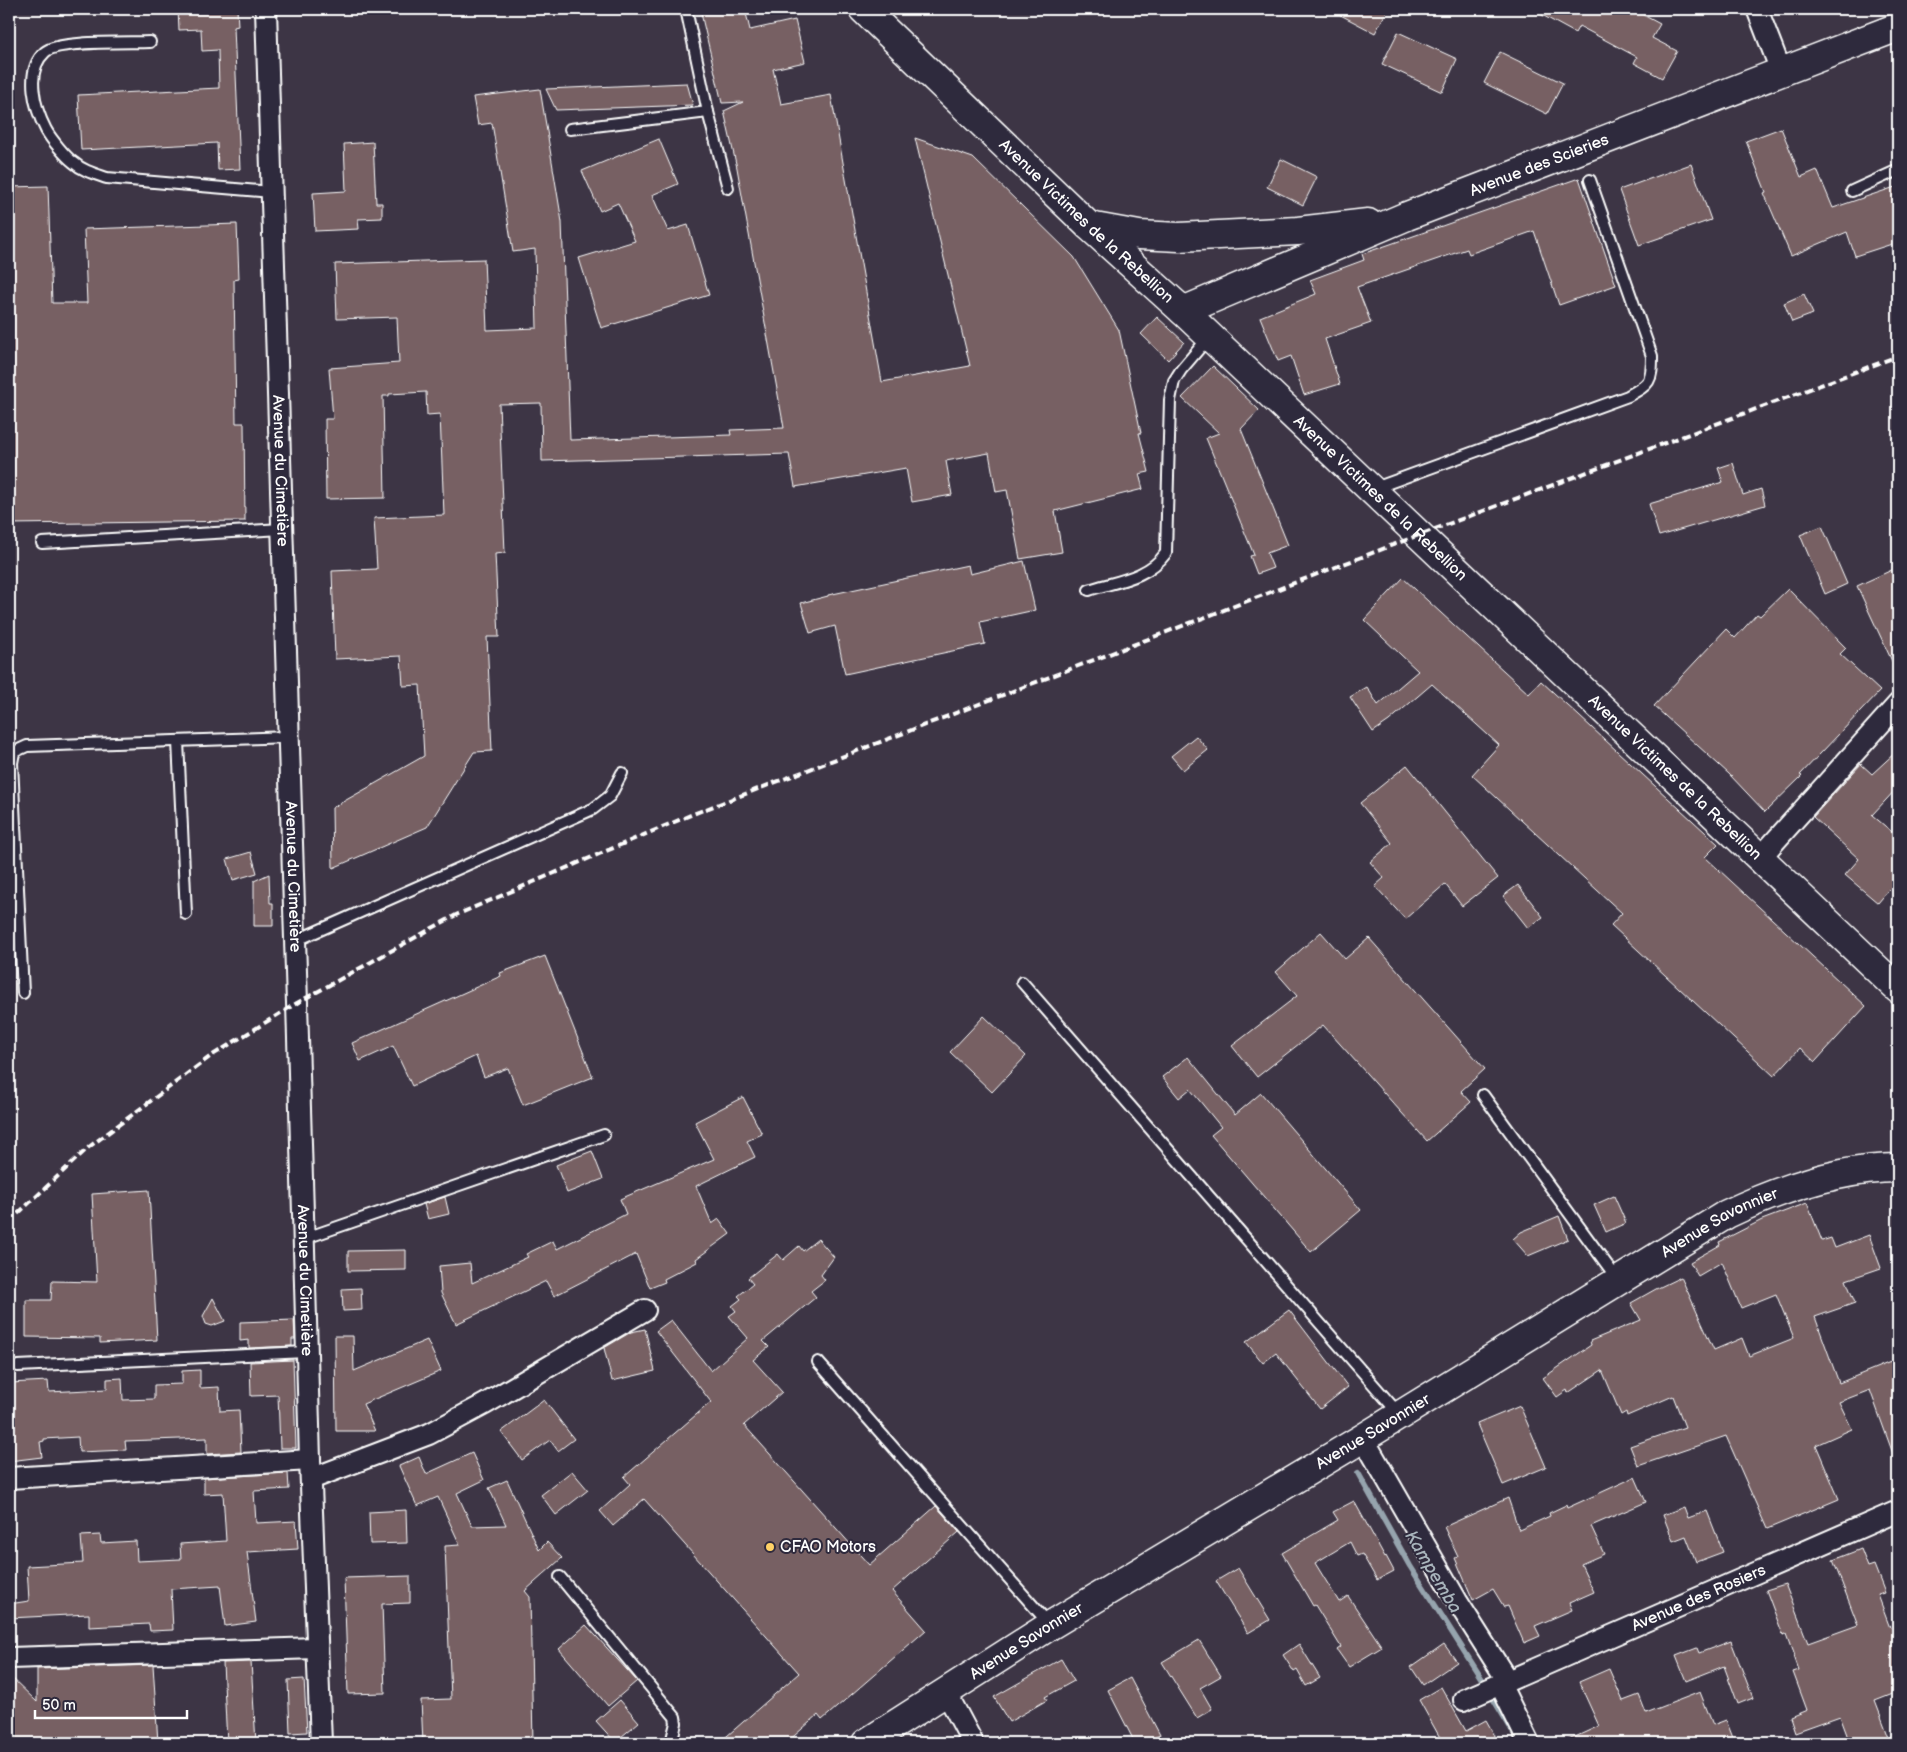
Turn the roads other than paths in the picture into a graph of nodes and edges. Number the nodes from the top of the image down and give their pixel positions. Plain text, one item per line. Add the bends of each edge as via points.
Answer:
1 (266, 9) edge
2 (686, 9) edge
3 (863, 9) edge
4 (1757, 9) edge
5 (1898, 27) edge
6 (150, 42) dead end
7 (1781, 71) junction
8 (708, 112) junction
9 (570, 129) dead end
10 (1898, 170) edge
11 (1590, 180) dead end
12 (728, 188) dead end
13 (1852, 191) dead end
14 (272, 192) junction
15 (1407, 216) junction
16 (1088, 226) junction
17 (1183, 311) junction
18 (1209, 336) junction
19 (1372, 490) junction
20 (282, 529) junction
21 (42, 543) dead end
22 (1089, 590) dead end
23 (1898, 704) edge
24 (288, 737) junction
25 (178, 741) junction
26 (622, 773) dead end
27 (1760, 858) junction
28 (186, 914) dead end
29 (295, 941) junction
30 (1022, 982) dead end
31 (1898, 989) edge
32 (23, 993) dead end
33 (1483, 1095) dead end
34 (604, 1136) dead end
35 (1898, 1168) edge
36 (303, 1239) junction
37 (1619, 1281) junction
38 (645, 1310) dead end
39 (306, 1352) junction
40 (818, 1362) dead end
41 (18, 1366) dead end
42 (1400, 1415) junction
43 (1363, 1438) junction
44 (310, 1470) junction
45 (9, 1478) edge
46 (1898, 1511) edge
47 (560, 1576) dead end
48 (1050, 1625) junction
49 (316, 1648) junction
50 (10, 1658) edge
51 (1487, 1690) junction
52 (946, 1692) junction
53 (320, 1743) edge
54 (671, 1743) edge
55 (866, 1743) edge
56 (973, 1743) edge
57 (1530, 1743) edge

1 - 14 street, Avenue du Cimetière
2 - 8 lane
3 - 16 street, Avenue Victimes de la Rebellion
4 - 7 street
5 - 7 street, Avenue des Scieries
6 - 14 lane via 60,45 46,51 37,63 34,79 35,100 47,132 73,162 88,173 107,178
7 - 15 street, Avenue des Scieries
8 - 9 lane
8 - 12 lane
10 - 13 lane
11 - 19 lane via 1652,356 1652,373 1646,387
14 - 20 street, Avenue du Cimetière
15 - 16 street via 1298,231 1179,237 1139,235
15 - 17 street, Avenue des Scieries
16 - 17 street, Avenue Victimes de la Rebellion
17 - 18 street, Avenue Victimes de la Rebellion
18 - 19 street, Avenue Victimes de la Rebellion
18 - 22 lane via 1174,381 1170,400 1166,553 1145,573
19 - 27 street, Avenue Victimes de la Rebellion
20 - 21 lane
20 - 24 street, Avenue du Cimetière
23 - 27 street
24 - 25 lane
24 - 29 street, Avenue du Cimetière
25 - 28 lane
25 - 32 lane via 27,746 14,752
26 - 29 lane via 610,796 593,809
27 - 31 street, Avenue Victimes de la Rebellion
29 - 36 street, Avenue du Cimetière
30 - 42 lane
33 - 37 lane
34 - 36 lane
35 - 37 street, Avenue Savonnier via 1838,1174 1764,1197 1727,1214
36 - 39 street, Avenue du Cimetière
37 - 42 street, Avenue Savonnier
38 - 44 street via 428,1434
39 - 41 lane
39 - 44 street, Avenue du Cimetière
40 - 48 lane
42 - 43 street, Avenue Savonnier
43 - 48 street, Avenue Savonnier
43 - 51 street via 1458,1601
44 - 45 street
44 - 49 street, Avenue du Cimetière
46 - 51 street, Avenue des Rosiers
47 - 54 lane via 674,1717 676,1723
48 - 52 street, Avenue Savonnier
49 - 50 street
49 - 53 street, Avenue du Cimetière
51 - 57 street
52 - 55 street, Avenue Savonnier
52 - 56 street

